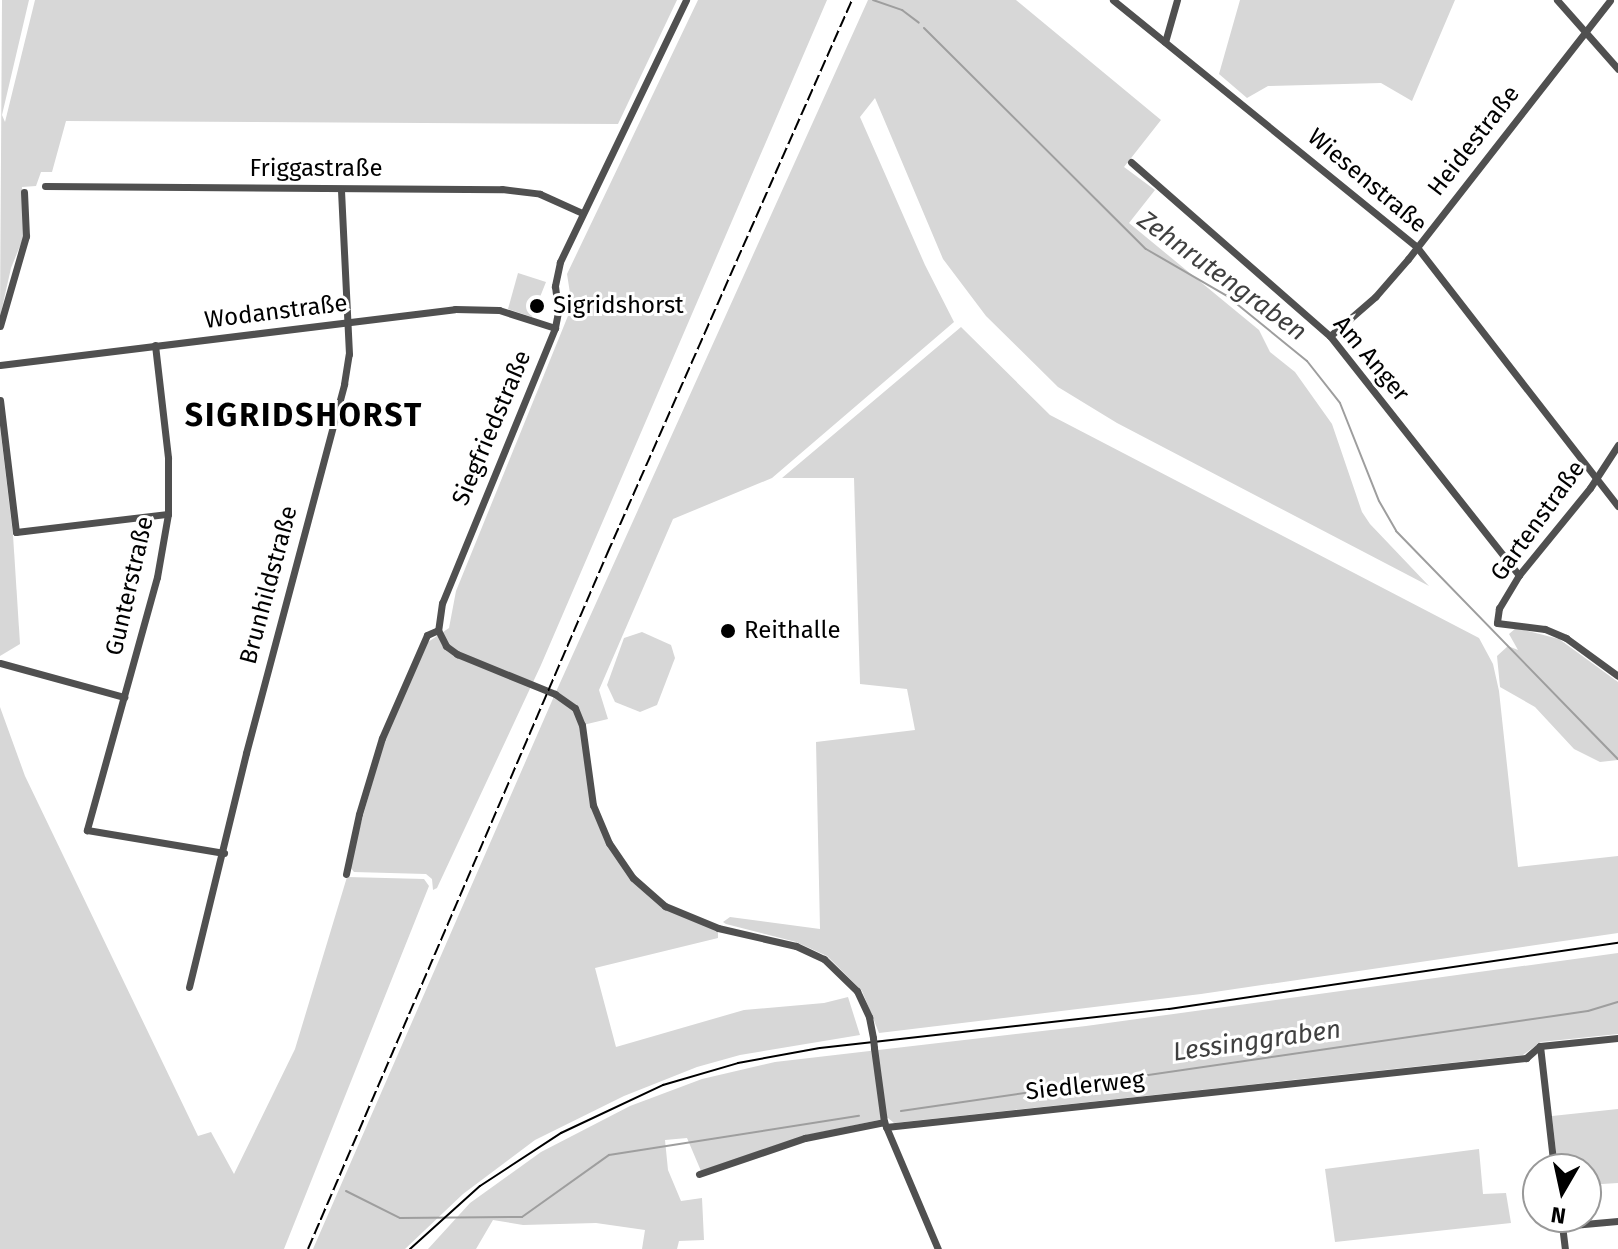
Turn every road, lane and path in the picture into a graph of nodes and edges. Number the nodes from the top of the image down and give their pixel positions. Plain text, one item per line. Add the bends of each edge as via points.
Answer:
1 (686, 0) edge
2 (1113, 0) edge
3 (1177, 0) edge
4 (1557, 0) edge
5 (1610, 0) edge
6 (1584, 34) junction
7 (1165, 42) junction
8 (1618, 69) edge
9 (1131, 162) dead end
10 (45, 186) dead end
11 (341, 190) junction
12 (24, 192) dead end
13 (582, 213) junction
14 (1416, 246) junction
15 (348, 323) junction
16 (0, 326) edge
17 (555, 328) junction
18 (1330, 336) junction
19 (155, 345) junction
20 (0, 365) edge
21 (0, 400) edge
22 (1618, 445) edge
23 (1595, 477) junction
24 (1618, 506) edge
25 (168, 514) junction
26 (1519, 575) junction
27 (438, 630) junction
28 (0, 663) edge
29 (1618, 676) edge
30 (124, 697) junction
31 (224, 853) junction
32 (346, 874) dead end
33 (189, 987) dead end
34 (1618, 1038) edge
35 (1540, 1046) junction
36 (885, 1124) junction
37 (1552, 1153) edge
38 (699, 1174) dead end
39 (938, 1249) edge

1 - 13 street, Siegfriedstraße
2 - 7 street, Wiesenstraße
3 - 7 street
4 - 6 street
5 - 6 street, Heidestraße
6 - 8 street
6 - 14 street, Heidestraße
7 - 14 street, Wiesenstraße
9 - 18 street, Am Anger
10 - 11 street, Friggastraße
11 - 13 street, Friggastraße via 502,189 540,194
11 - 15 street, Brunhildstraße
12 - 16 street via 26,236
13 - 17 street, Siegfriedstraße via 560,262
14 - 18 street, Heidestraße via 1375,297
14 - 23 street, Wiesenstraße
15 - 17 street, Wodanstraße via 455,309 499,310
15 - 19 street, Wodanstraße
15 - 31 street, Brunhildstraße via 344,384
17 - 27 street, Siegfriedstraße via 442,603
18 - 26 street, Am Anger
19 - 20 street, Wodanstraße
19 - 25 street, Gunterstraße via 168,458
21 - 25 street via 16,532
22 - 23 street, Gartenstraße
23 - 24 street, Wiesenstraße
23 - 26 street, Gartenstraße
25 - 30 street, Gunterstraße via 157,577
26 - 29 street, Gartenstraße via 1499,608 1497,623 1545,629 1566,638
27 - 32 street, Siegfriedstraße via 427,635 382,738
27 - 36 street, bridge via 457,654 555,694 575,708 593,805 609,843 633,878 665,906 718,928 796,946 824,959 857,991 869,1017
28 - 30 street
30 - 31 street, Gunterstraße via 87,830
31 - 33 street, Brunhildstraße
34 - 35 street, Siedlerweg
35 - 36 street, Siedlerweg via 1526,1058
35 - 37 street
36 - 38 street, Siedlerweg via 805,1138
36 - 39 street

